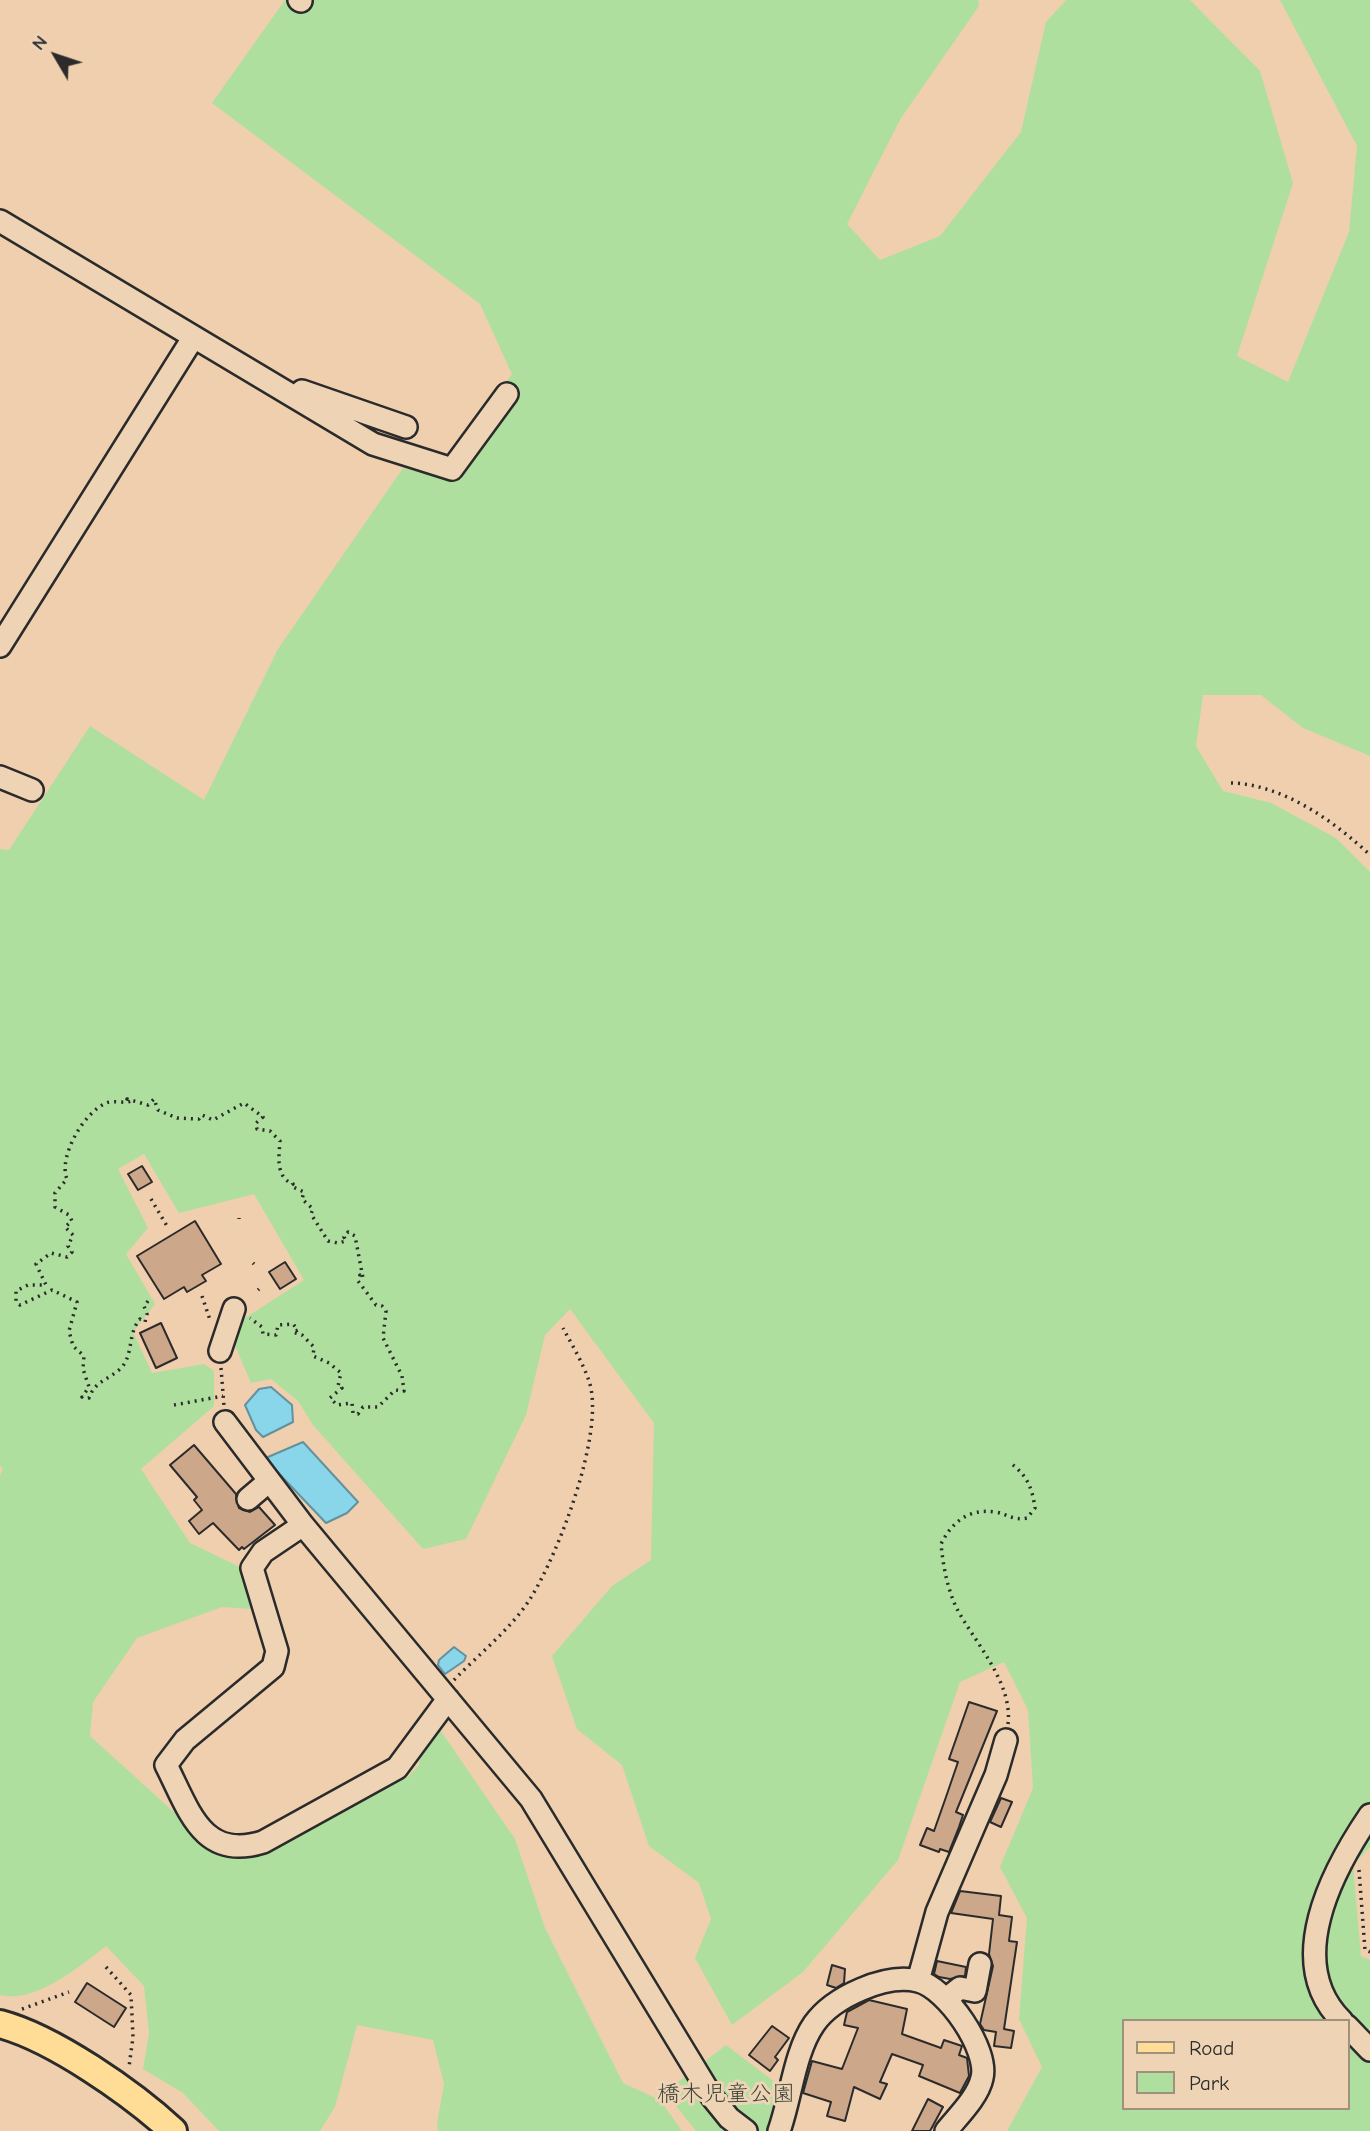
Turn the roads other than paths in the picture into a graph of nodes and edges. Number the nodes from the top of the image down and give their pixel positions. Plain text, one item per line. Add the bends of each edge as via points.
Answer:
1 (0, 221) edge
2 (193, 338) junction
3 (289, 393) junction
4 (507, 394) dead end
5 (406, 427) dead end
6 (0, 646) edge
7 (0, 776) edge
8 (32, 790) dead end
9 (240, 1312) road end
10 (220, 1351) road end
11 (225, 1422) road end
12 (268, 1482) junction
13 (248, 1499) dead end
14 (303, 1525) junction
15 (445, 1696) junction
16 (1006, 1740) road end
17 (1370, 1815) edge
18 (980, 1964) dead end
19 (918, 1981) junction
20 (946, 1999) junction
21 (1340, 2019) edge
22 (3, 2024) edge
23 (1349, 2027) edge
24 (1370, 2050) edge
25 (173, 2131) edge
26 (746, 2131) edge
27 (779, 2131) edge
28 (946, 2131) edge

1 - 2 street
2 - 3 street
2 - 6 street
3 - 4 street via 373,444 452,469
3 - 5 street via 296,388
7 - 8 street
9 - 10 street
11 - 12 street
12 - 13 street
12 - 14 street
14 - 15 street
14 - 15 street via 263,1552 252,1568 277,1651 273,1667 185,1740 166,1765 192,1818 225,1846 243,1849 263,1842 397,1768
15 - 26 street via 531,1799 712,2096
16 - 19 street via 996,1775 937,1912
17 - 21 street via 1329,1887 1315,1941 1317,1979 1327,2006
18 - 20 street via 975,1991 960,1988
19 - 20 street
19 - 27 street via 879,1984 851,1993 829,2007 805,2041
20 - 28 street via 984,2060 982,2080
22 - 25 main road via 57,2049 118,2087
23 - 24 street

